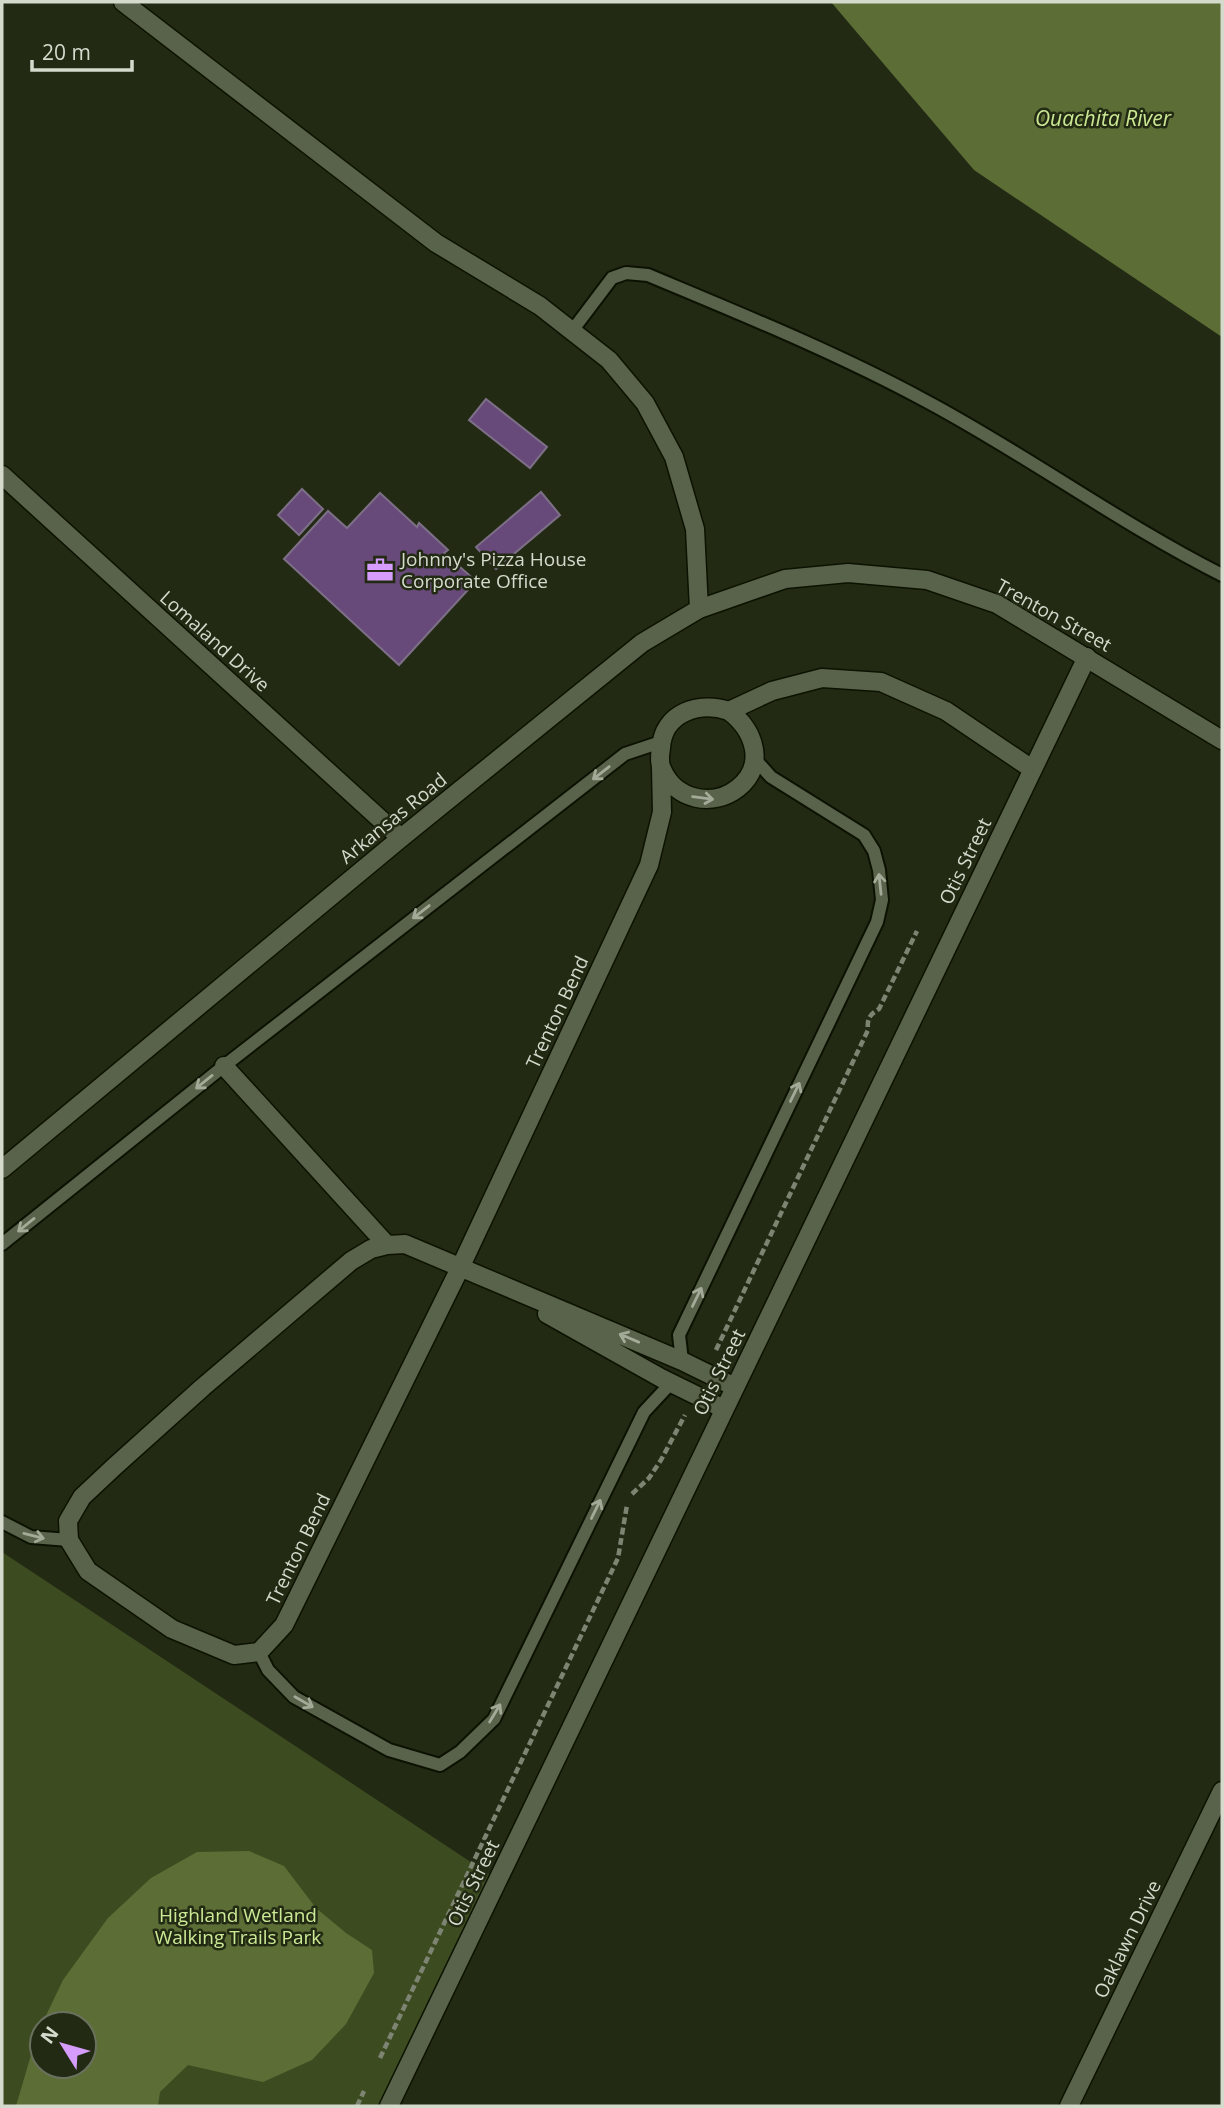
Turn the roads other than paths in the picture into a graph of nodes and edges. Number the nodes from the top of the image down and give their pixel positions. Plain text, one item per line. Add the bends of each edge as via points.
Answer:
1 (123, 2) edge
2 (572, 331) junction
3 (2, 475) edge
4 (848, 573) joint
5 (1222, 575) edge
6 (699, 609) junction
7 (1087, 657) junction
8 (729, 711) junction
9 (1222, 740) edge
10 (661, 742) junction
11 (754, 758) junction
12 (661, 768) junction
13 (1032, 769) junction
14 (401, 838) junction
15 (224, 1066) junction
16 (2, 1169) edge
17 (2, 1244) edge
18 (387, 1245) junction
19 (461, 1266) junction
20 (681, 1361) junction
21 (671, 1383) junction
22 (735, 1387) junction
23 (724, 1409) junction
24 (2, 1522) edge
25 (69, 1540) junction
26 (259, 1652) junction
27 (1222, 1791) edge
28 (389, 2106) edge
29 (1069, 2106) edge

1 - 2 street via 436,243 540,306
2 - 5 lane via 612,278 626,273 648,275 839,356 925,400
2 - 6 street via 609,360 645,403 674,457 695,529
3 - 14 street, Lomaland Drive
4 - 6 street, Arkansas Road via 785,579
4 - 7 street, Trenton Street via 927,580 997,604
6 - 14 street, Arkansas Road via 642,643
7 - 9 street, Trenton Street
7 - 13 street, Otis Street
8 - 10 street via 716,706 688,710 675,718
8 - 11 street via 749,731
8 - 13 street via 772,691 822,678 881,682 946,711
10 - 12 street
10 -> 15 lane via 625,754
12 -> 11 street via 686,795 715,799 742,785
20 -> 11 lane via 679,1335 877,922 882,900 874,850 864,835 771,777
12 - 19 street, Trenton Bend via 662,812 649,865
13 - 22 street, Otis Street
14 - 16 street, Arkansas Road
15 -> 17 lane
15 - 18 street
18 - 19 street via 405,1244
18 - 25 street via 351,1261 114,1467 82,1497 68,1521
20 -> 19 street
19 - 21 street
19 - 26 street, Trenton Bend via 284,1625
20 - 22 street
21 - 23 street
26 -> 21 lane via 268,1670 294,1697 389,1750 440,1765 460,1752 494,1719 643,1412
22 - 23 street, Otis Street
23 - 28 street, Otis Street
24 -> 25 lane via 32,1537
25 - 26 street via 88,1571 172,1629 233,1655
27 - 29 street, Oaklawn Drive

